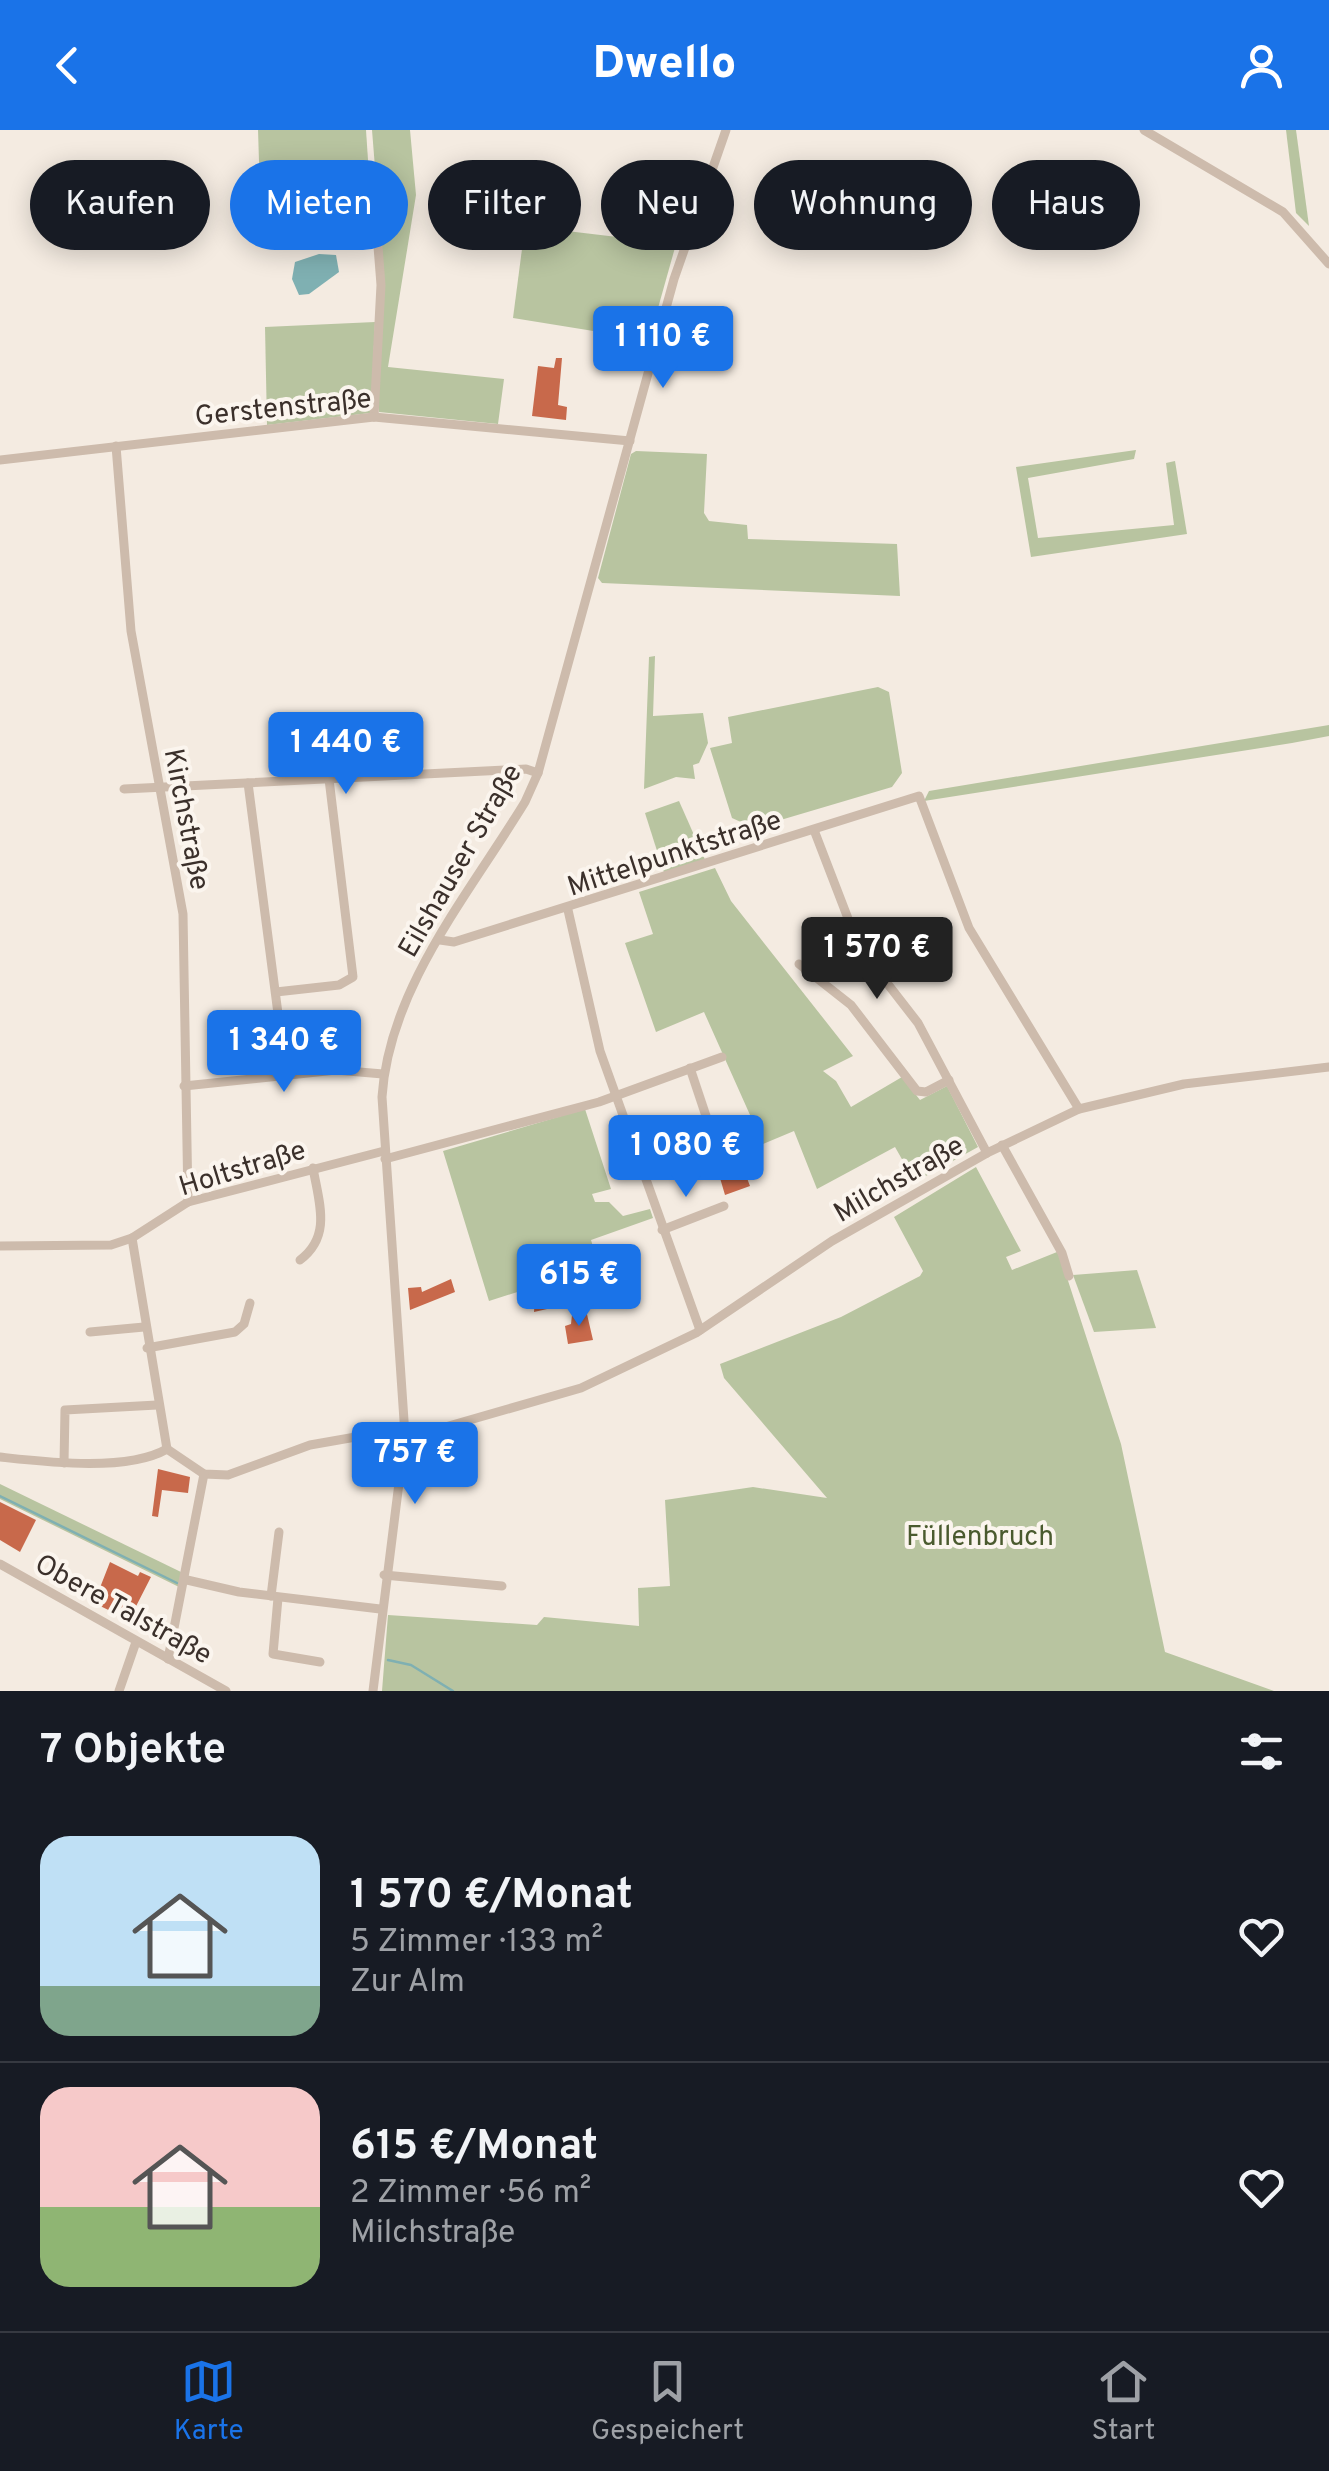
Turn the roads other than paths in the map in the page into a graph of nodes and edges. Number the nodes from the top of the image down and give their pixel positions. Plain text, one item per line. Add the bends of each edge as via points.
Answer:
1 (726, 130) edge
2 (1144, 130) edge
3 (378, 250) edge
4 (1329, 264) edge
5 (374, 417) junction
6 (630, 441) junction
7 (116, 446) junction
8 (0, 460) edge
9 (538, 774) junction
10 (328, 779) junction
11 (248, 783) junction
12 (160, 788) junction
13 (124, 789) dead end
14 (814, 830) junction
15 (568, 910) junction
16 (440, 940) junction
17 (799, 964) dead end
18 (276, 992) junction
19 (722, 1056) dead end
20 (1329, 1067) edge
21 (690, 1068) junction
22 (383, 1074) junction
23 (286, 1075) junction
24 (948, 1080) junction
25 (184, 1086) junction
26 (616, 1096) junction
27 (1079, 1109) junction
28 (709, 1126) dead end
29 (1002, 1146) junction
30 (987, 1153) junction
31 (384, 1155) junction
32 (313, 1168) junction
33 (188, 1202) junction
34 (724, 1206) dead end
35 (662, 1230) junction
36 (132, 1238) junction
37 (0, 1246) edge
38 (300, 1260) dead end
39 (1069, 1276) dead end
40 (250, 1303) dead end
41 (144, 1326) junction
42 (700, 1330) junction
43 (90, 1332) dead end
44 (147, 1348) junction
45 (157, 1404) junction
46 (405, 1434) junction
47 (167, 1449) junction
48 (0, 1457) edge
49 (64, 1463) junction
50 (204, 1474) junction
51 (279, 1532) dead end
52 (0, 1564) edge
53 (384, 1575) junction
54 (187, 1580) junction
55 (502, 1586) dead end
56 (274, 1597) junction
57 (380, 1609) junction
58 (136, 1642) junction
59 (168, 1659) junction
60 (320, 1662) dead end
61 (222, 1690) edge
62 (119, 1691) edge
63 (373, 1691) edge

1 - 6 street, Eilshauser Straße via 674,279
2 - 4 street via 1282,212
3 - 5 street
5 - 6 street, Gerstenstraße
5 - 7 street, Gerstenstraße
6 - 9 street, Eilshauser Straße
7 - 8 street, Gerstenstraße
7 - 12 street, Kirchstraße via 131,630
9 - 10 street via 526,768
9 - 16 street, Eilshauser Straße
10 - 11 street
10 - 18 street via 353,977 339,985
11 - 12 street
11 - 18 street
12 - 13 street
12 - 25 street, Kirchstraße via 183,914
14 - 15 street, Mittelpunktstraße
14 - 24 street via 859,947 918,1024
14 - 27 street, Mittelpunktstraße via 919,796 969,928
15 - 16 street, Mittelpunktstraße via 454,942
15 - 26 street
16 - 22 street, Eilshauser Straße via 396,1018
17 - 24 street via 851,1006 917,1091
18 - 23 street
19 - 21 street, Holtstraße
20 - 27 street, Milchstraße via 1184,1084
21 - 26 street, Holtstraße
21 - 28 street
22 - 23 street
22 - 31 street, Eilshauser Straße
23 - 25 street
24 - 30 street
25 - 33 street, Kirchstraße
26 - 31 street, Holtstraße
26 - 35 street
27 - 29 street, Milchstraße
29 - 30 street, Milchstraße
29 - 39 street
30 - 42 street, Milchstraße via 832,1241
31 - 32 street, Holtstraße
31 - 46 street, Eilshauser Straße
32 - 33 street, Holtstraße
32 - 38 street via 321,1233
33 - 36 street, Holtstraße
34 - 35 street
35 - 42 street
36 - 37 street, Holtstraße via 70,1248
36 - 41 street
40 - 44 street via 235,1332
41 - 43 street
41 - 44 street
42 - 46 street, Milchstraße via 602,1382
44 - 45 street
45 - 47 street
45 - 49 street via 66,1410
46 - 50 street, Milchstraße via 334,1440 238,1474
46 - 53 street, Eilshauser Straße
47 - 49 street via 148,1458
47 - 50 street
48 - 49 street
50 - 54 street
51 - 56 street
52 - 58 street, Obere Talstraße
53 - 55 street
53 - 57 street, Eilshauser Straße
54 - 56 street
54 - 59 street
56 - 57 street
56 - 60 street via 273,1654
57 - 63 street, Eilshauser Straße
58 - 59 street, Obere Talstraße
58 - 62 street
59 - 61 street, Obere Talstraße

